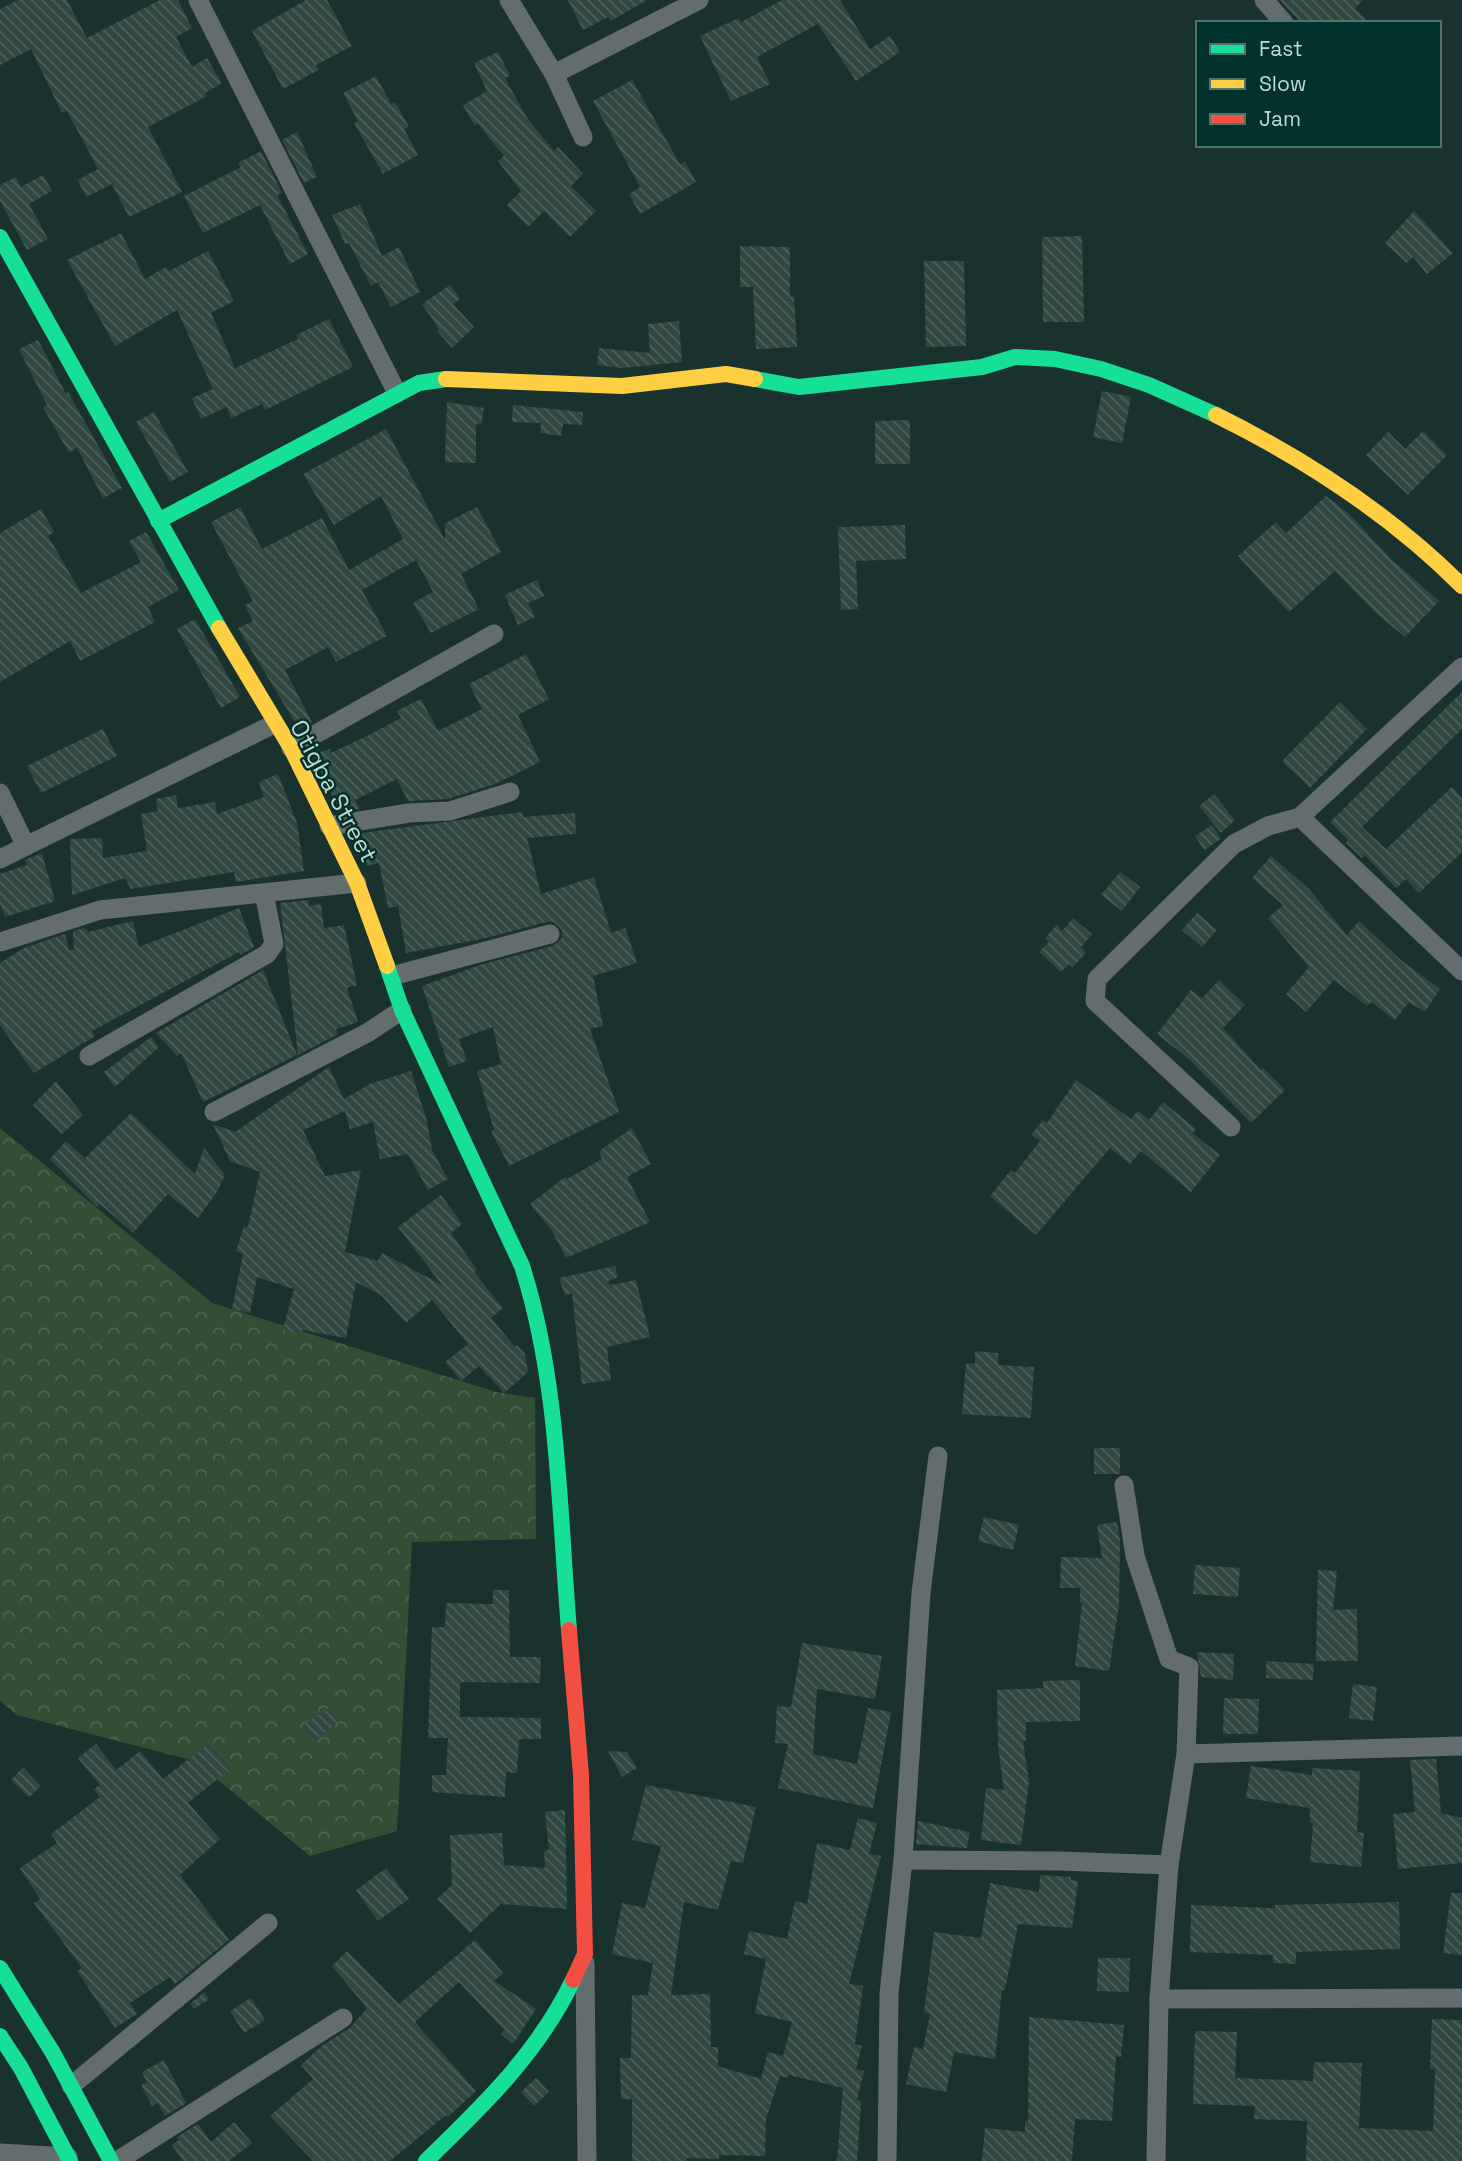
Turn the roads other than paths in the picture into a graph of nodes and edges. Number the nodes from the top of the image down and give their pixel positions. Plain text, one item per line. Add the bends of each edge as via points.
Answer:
1 (198, 0) edge
2 (509, 0) edge
3 (699, 0) edge
4 (1265, 0) edge
5 (1282, 21) edge
6 (554, 74) junction
7 (583, 137) dead end
8 (0, 237) edge
9 (397, 393) junction
10 (158, 521) junction
11 (1462, 586) edge
12 (494, 634) dead end
13 (1462, 667) edge
14 (274, 724) junction
15 (291, 748) junction
16 (510, 792) dead end
17 (0, 793) edge
18 (1300, 817) junction
19 (329, 826) junction
20 (26, 846) junction
21 (0, 859) edge
22 (357, 883) junction
23 (264, 893) junction
24 (550, 934) dead end
25 (1, 942) edge
26 (1462, 971) edge
27 (392, 976) junction
28 (402, 1010) junction
29 (89, 1056) dead end
30 (214, 1112) dead end
31 (1231, 1127) dead end
32 (938, 1456) dead end
33 (1124, 1485) dead end
34 (1462, 1746) edge
35 (1186, 1754) junction
36 (903, 1860) junction
37 (1169, 1865) junction
38 (268, 1923) dead end
39 (585, 1954) junction
40 (0, 1968) edge
41 (1462, 1998) edge
42 (1159, 1999) junction
43 (342, 2018) dead end
44 (0, 2036) edge
45 (71, 2086) junction
46 (0, 2153) edge
47 (69, 2159) edge
48 (114, 2161) edge
49 (426, 2161) edge
50 (587, 2161) edge
51 (887, 2161) edge
52 (1156, 2161) edge

1 - 9 street
2 - 6 street
3 - 6 street
4 - 5 street
6 - 7 street
8 - 10 street, Otigba Street
9 - 10 street
9 - 11 street via 419,383 449,379 622,386 726,374 799,387 982,368 999,358 1079,361 1198,404 1304,463
10 - 14 street, Otigba Street
12 - 15 street
13 - 18 street
14 - 15 street, Otigba Street
14 - 20 street
15 - 19 street, Otigba Street
16 - 19 street via 450,811
17 - 20 street
18 - 26 street
18 - 31 street via 1268,826 1234,844 1097,979 1095,1001
19 - 22 street, Otigba Street
20 - 21 street
22 - 23 street
22 - 27 street, Otigba Street
23 - 25 street via 100,910
23 - 29 street via 274,936 267,954
24 - 27 street
27 - 28 street, Otigba Street
28 - 30 street via 367,1033
28 - 39 street, Otigba Street via 522,1266 531,1297 549,1398 581,1774
32 - 36 street via 921,1592
33 - 35 street via 1135,1556 1169,1659 1189,1667
34 - 35 street
35 - 37 street
36 - 37 street
36 - 51 street via 889,1994
37 - 42 street
38 - 45 street
39 - 49 street via 522,2061 492,2098
39 - 50 street
40 - 45 street
41 - 42 street
42 - 52 street
43 - 48 street
44 - 47 street
45 - 48 street
46 - 47 street

